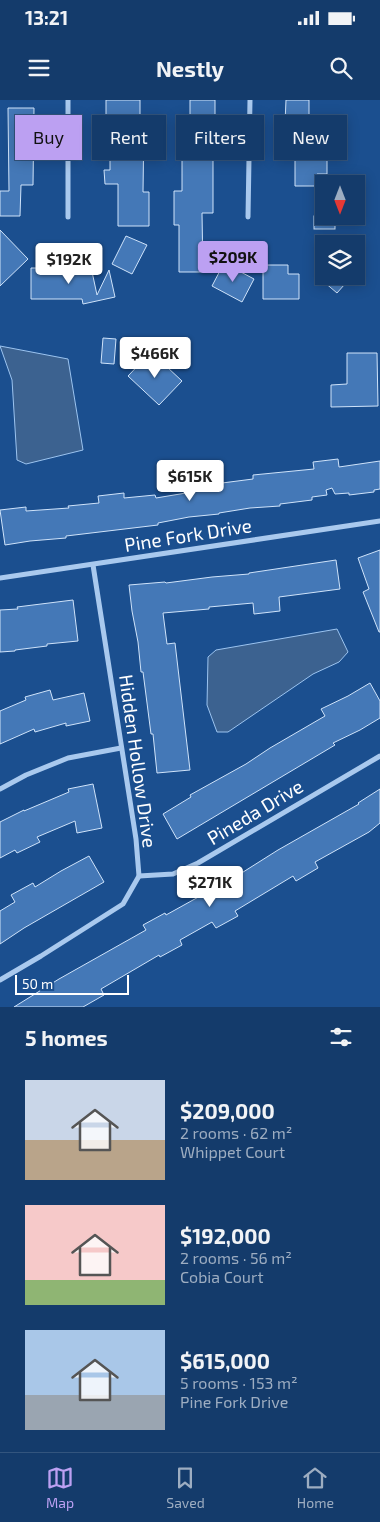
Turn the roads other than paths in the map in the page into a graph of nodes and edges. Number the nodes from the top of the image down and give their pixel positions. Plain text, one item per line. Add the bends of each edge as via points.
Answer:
1 (68, 100) edge
2 (250, 100) edge
3 (68, 217) dead end
4 (248, 217) dead end
5 (380, 521) edge
6 (94, 565) junction
7 (0, 578) edge
8 (122, 748) junction
9 (380, 756) edge
10 (0, 789) edge
11 (139, 876) junction
12 (0, 980) edge

1 - 3 street
2 - 4 street
5 - 6 street, Pine Fork Drive
6 - 7 street, Pine Fork Drive
6 - 8 street, Hidden Hollow Drive
8 - 10 street via 68,758 26,774
8 - 11 street, Hidden Hollow Drive
9 - 11 street, Pineda Drive via 198,863 173,874
11 - 12 street, Hidden Hollow Drive via 123,904

